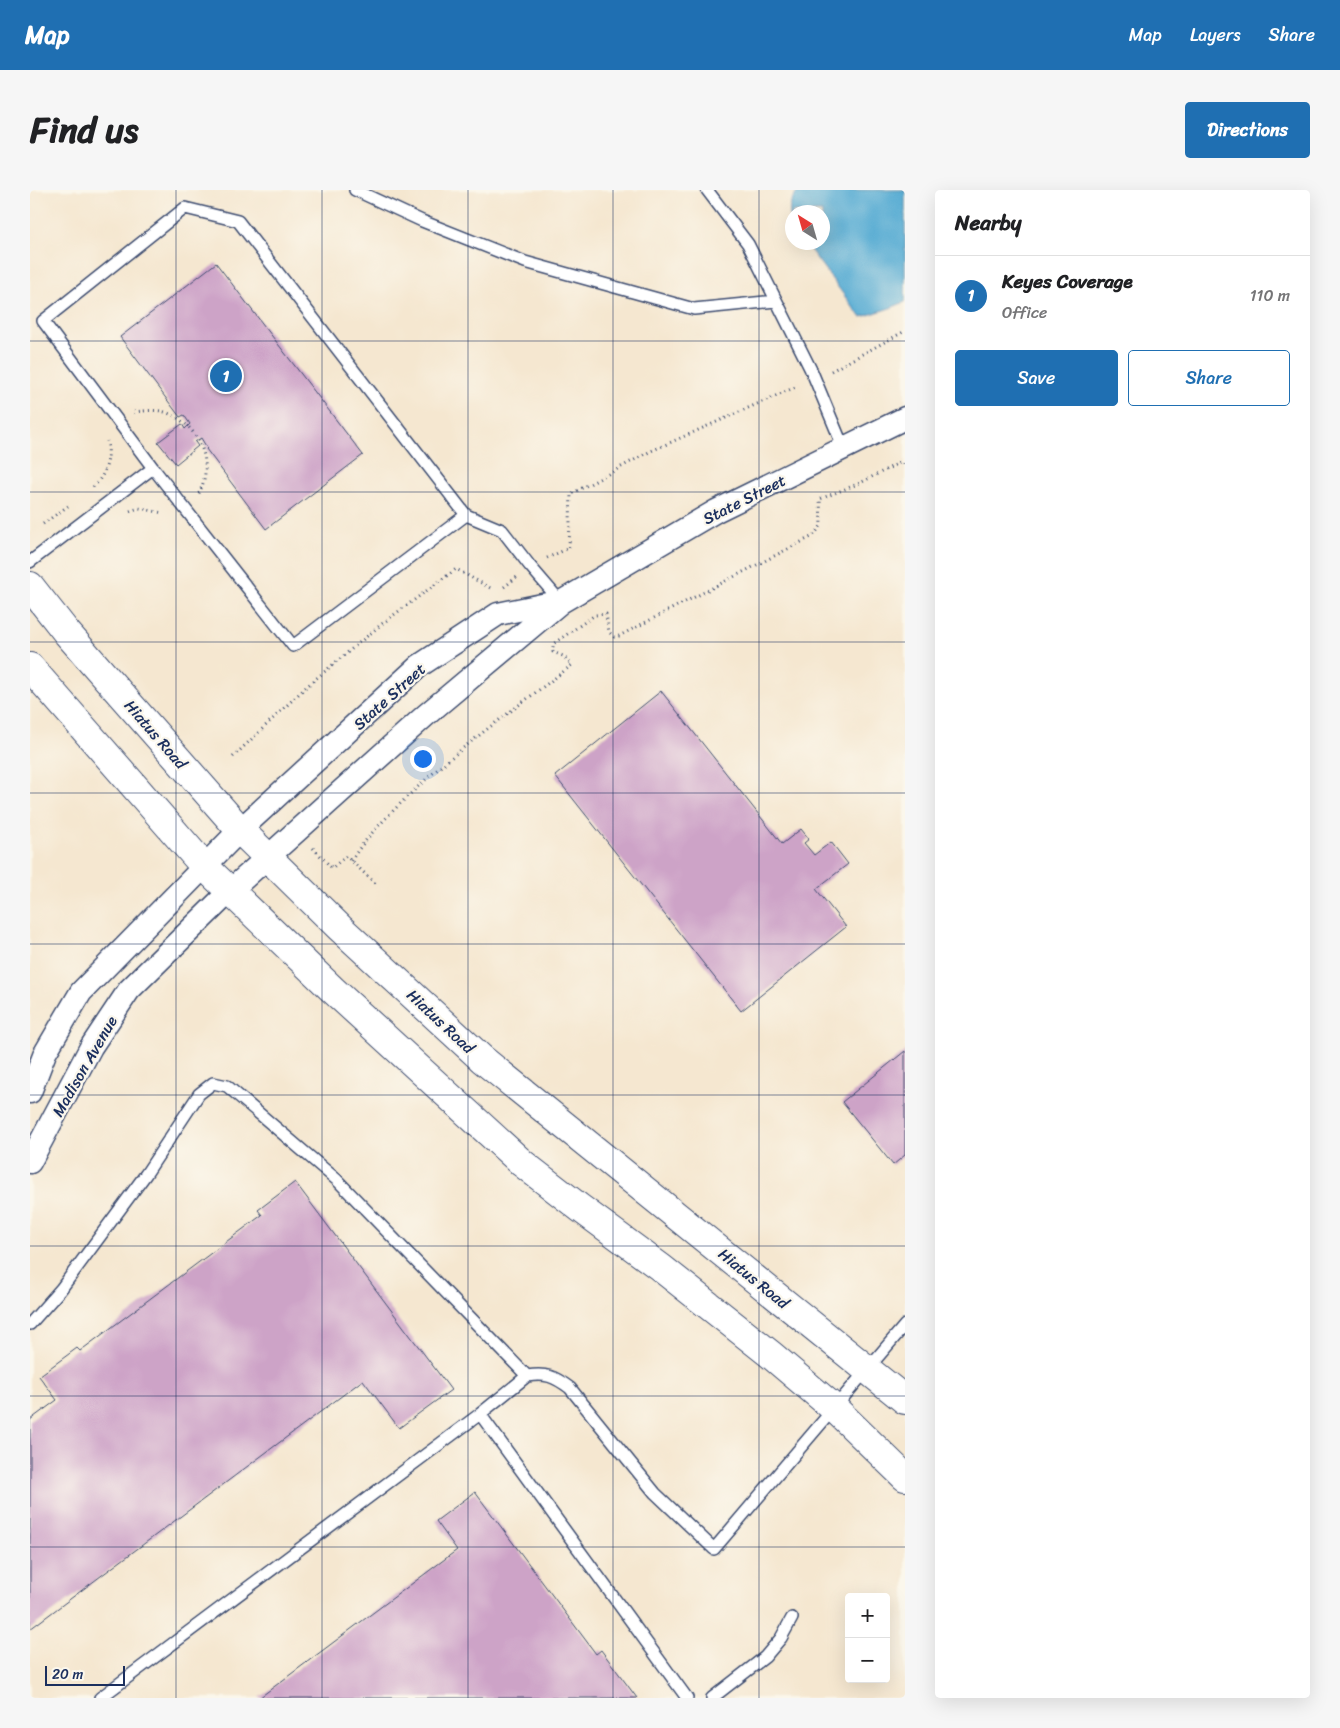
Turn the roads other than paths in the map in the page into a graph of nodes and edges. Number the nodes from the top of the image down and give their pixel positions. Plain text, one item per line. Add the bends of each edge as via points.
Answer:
1 (355, 190) edge
2 (707, 190) edge
3 (776, 301) junction
4 (905, 418) edge
5 (844, 448) junction
6 (153, 468) junction
7 (466, 515) junction
8 (30, 562) edge
9 (30, 586) edge
10 (561, 602) junction
11 (30, 667) edge
12 (240, 830) junction
13 (269, 858) junction
14 (204, 866) junction
15 (231, 890) junction
16 (30, 1092) edge
17 (30, 1162) edge
18 (30, 1324) edge
19 (905, 1325) edge
20 (868, 1371) junction
21 (527, 1376) junction
22 (905, 1400) edge
23 (835, 1410) junction
24 (480, 1414) junction
25 (905, 1477) edge
26 (792, 1618) dead end
27 (100, 1698) edge
28 (687, 1698) edge
29 (712, 1698) edge

1 - 3 lane via 422,221 526,262 694,308
2 - 3 lane via 748,244
3 - 5 lane via 815,378
4 - 5 street, State Street
5 - 10 street, State Street via 716,511
6 - 7 lane via 293,646
6 - 7 lane via 43,321 185,208 238,221
6 - 8 lane
7 - 10 lane via 502,530
9 - 12 main road, Hiatus Road via 67,634
10 - 12 street, State Street via 498,614 419,666
10 - 13 street, State Street via 426,715
11 - 14 main road
12 - 13 main road, Hiatus Road
12 - 14 street, State Street
13 - 15 street, Madison Avenue
13 - 20 main road, Hiatus Road via 482,1059
14 - 15 main road
14 - 16 street via 81,992 45,1053
15 - 17 street, Madison Avenue via 129,990 91,1047
15 - 23 main road via 333,990 522,1163 660,1267
18 - 21 lane via 61,1289 146,1174 199,1094 213,1083 228,1086 337,1180
19 - 20 lane
20 - 22 main road, Hiatus Road
20 - 23 lane
21 - 23 lane via 541,1374 557,1378 570,1388 655,1493 714,1549
21 - 24 lane
23 - 25 main road
24 - 27 lane
24 - 28 lane
26 - 29 lane via 765,1658

